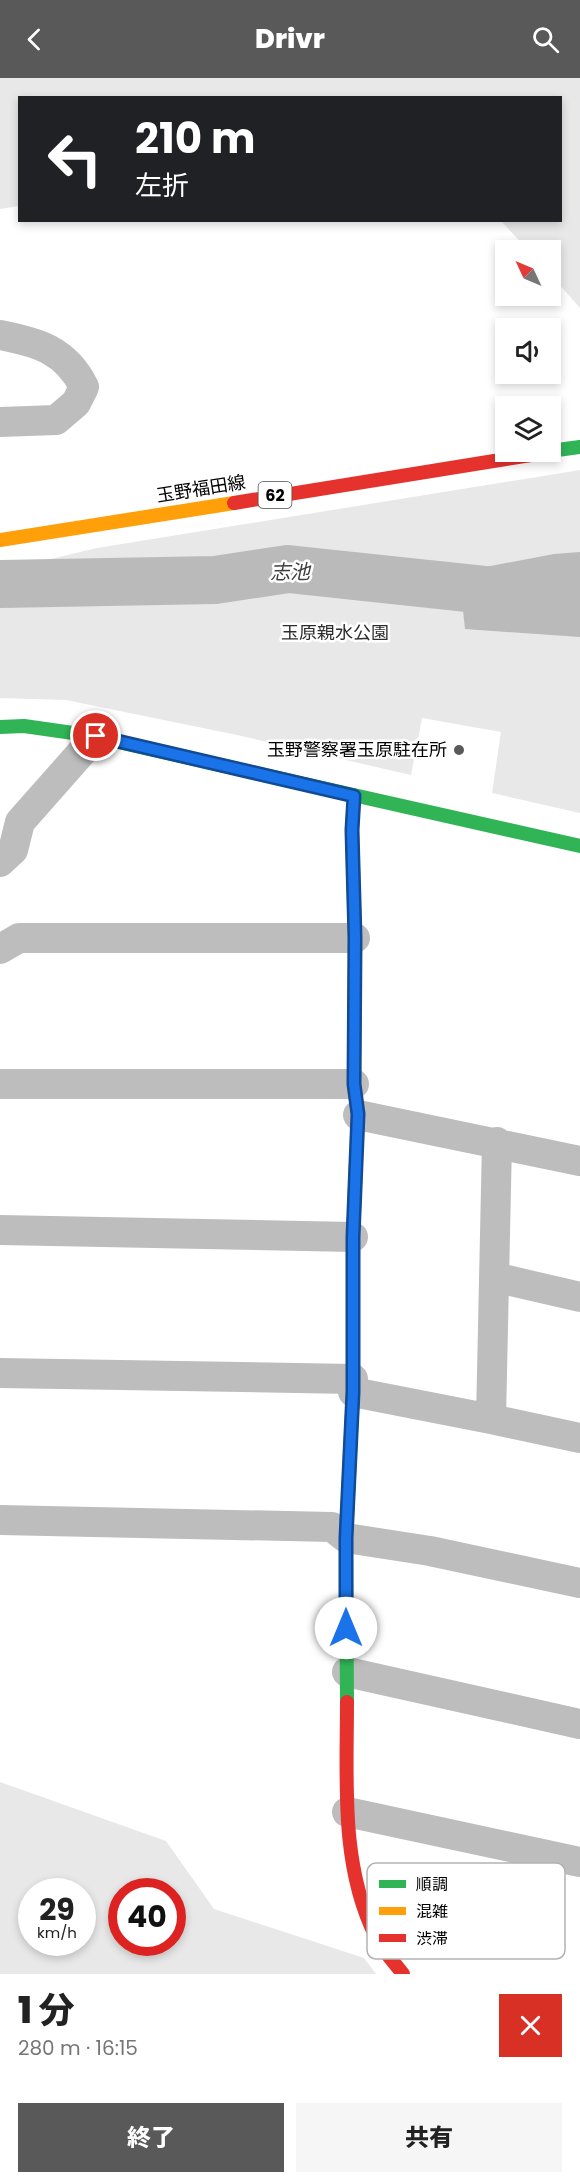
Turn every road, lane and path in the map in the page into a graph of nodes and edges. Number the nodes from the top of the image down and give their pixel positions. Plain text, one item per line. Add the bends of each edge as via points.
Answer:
1 (0, 335) edge
2 (0, 422) edge
3 (580, 447) edge
4 (561, 450) edge
5 (495, 460) edge
6 (0, 540) edge
7 (0, 727) edge
8 (96, 736) junction
9 (354, 796) junction
10 (580, 846) edge
11 (0, 862) edge
12 (355, 938) junction
13 (0, 949) edge
14 (0, 1084) edge
15 (354, 1084) junction
16 (358, 1114) junction
17 (497, 1142) junction
18 (580, 1161) edge
19 (0, 1230) edge
20 (353, 1237) junction
21 (494, 1277) junction
22 (580, 1297) edge
23 (0, 1373) edge
24 (353, 1386) junction
25 (491, 1419) junction
26 (580, 1438) edge
27 (0, 1520) edge
28 (346, 1538) junction
29 (580, 1583) edge
30 (347, 1672) junction
31 (580, 1724) edge
32 (347, 1812) junction
33 (580, 1862) edge
34 (367, 1913) edge
35 (392, 1959) edge
36 (403, 1974) edge

1 - 2 street via 35,342 62,357 77,372 84,387 76,403 56,420
3 - 4 street, 玉野福田線 / 62
5 - 6 street, 玉野福田線 / 62
7 - 8 street via 24,726
8 - 9 street
8 - 11 street via 20,822 12,850
9 - 10 street
9 - 12 street
12 - 13 street via 19,938
12 - 15 street
14 - 15 street
15 - 16 street
16 - 17 street
16 - 20 street
17 - 18 street
17 - 21 street
19 - 20 street
20 - 24 street
21 - 22 street
21 - 25 street
23 - 24 street
24 - 25 street
24 - 28 street
25 - 26 street
27 - 28 street via 332,1527
28 - 29 street via 430,1551
28 - 30 street
30 - 31 street
30 - 32 street
32 - 33 street
32 - 34 street via 356,1883
35 - 36 street

